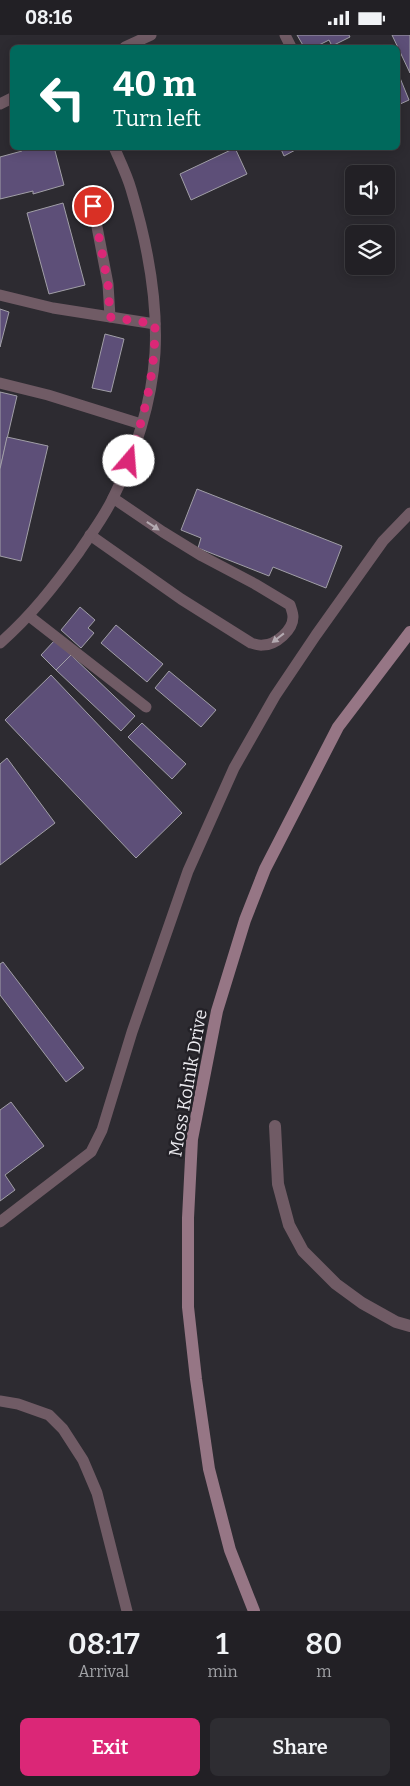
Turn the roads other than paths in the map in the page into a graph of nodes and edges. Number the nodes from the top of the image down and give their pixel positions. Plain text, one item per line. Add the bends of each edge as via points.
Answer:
1 (151, 35) edge
2 (129, 45) edge
3 (115, 150) edge
4 (93, 206) dead end
5 (0, 295) edge
6 (110, 317) junction
7 (155, 324) junction
8 (0, 383) edge
9 (141, 424) junction
10 (113, 499) junction
11 (410, 513) edge
12 (90, 535) junction
13 (29, 615) junction
14 (410, 632) edge
15 (0, 643) edge
16 (146, 707) dead end
17 (275, 1126) dead end
18 (0, 1222) edge
19 (410, 1326) edge
20 (0, 1401) edge
21 (127, 1611) edge
22 (254, 1611) edge

1 - 2 lane
3 - 7 lane via 131,189 151,271
4 - 6 lane via 108,284
5 - 6 lane
6 - 7 lane
7 - 9 lane via 155,353
8 - 9 lane
9 - 10 lane
10 - 12 lane
10 -> 12 lane via 194,551 290,605 291,626 270,644 251,643
11 - 18 lane via 383,541 316,635 275,696 234,768 188,871 102,1130 91,1152
12 - 13 lane
13 - 15 lane
13 - 16 lane
14 - 22 main road, Moss Kolnik Drive via 338,727 265,869 217,1011 192,1139 188,1307 196,1379 208,1469 230,1549
17 - 19 street via 278,1185 290,1225 303,1251 336,1284 362,1303
20 - 21 lane via 49,1415 63,1429 82,1460 97,1493

